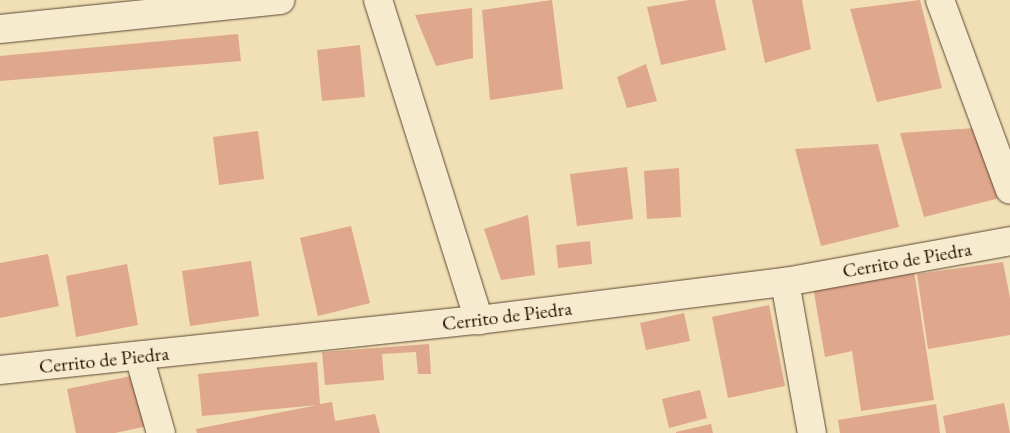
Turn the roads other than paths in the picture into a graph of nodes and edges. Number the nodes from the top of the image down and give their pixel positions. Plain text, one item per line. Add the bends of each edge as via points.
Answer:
1 (281, 0) edge
2 (378, 0) edge
3 (940, 0) edge
4 (0, 29) edge
5 (1010, 190) edge
6 (1010, 241) edge
7 (785, 282) junction
8 (479, 320) junction
9 (139, 356) junction
10 (0, 370) edge
11 (161, 433) edge
12 (812, 433) edge

1 - 4 street
2 - 8 street
3 - 5 street
6 - 7 street, Cerrito de Piedra
7 - 8 street, Cerrito de Piedra
7 - 12 street
8 - 9 street, Cerrito de Piedra
9 - 10 street, Cerrito de Piedra
9 - 11 street

